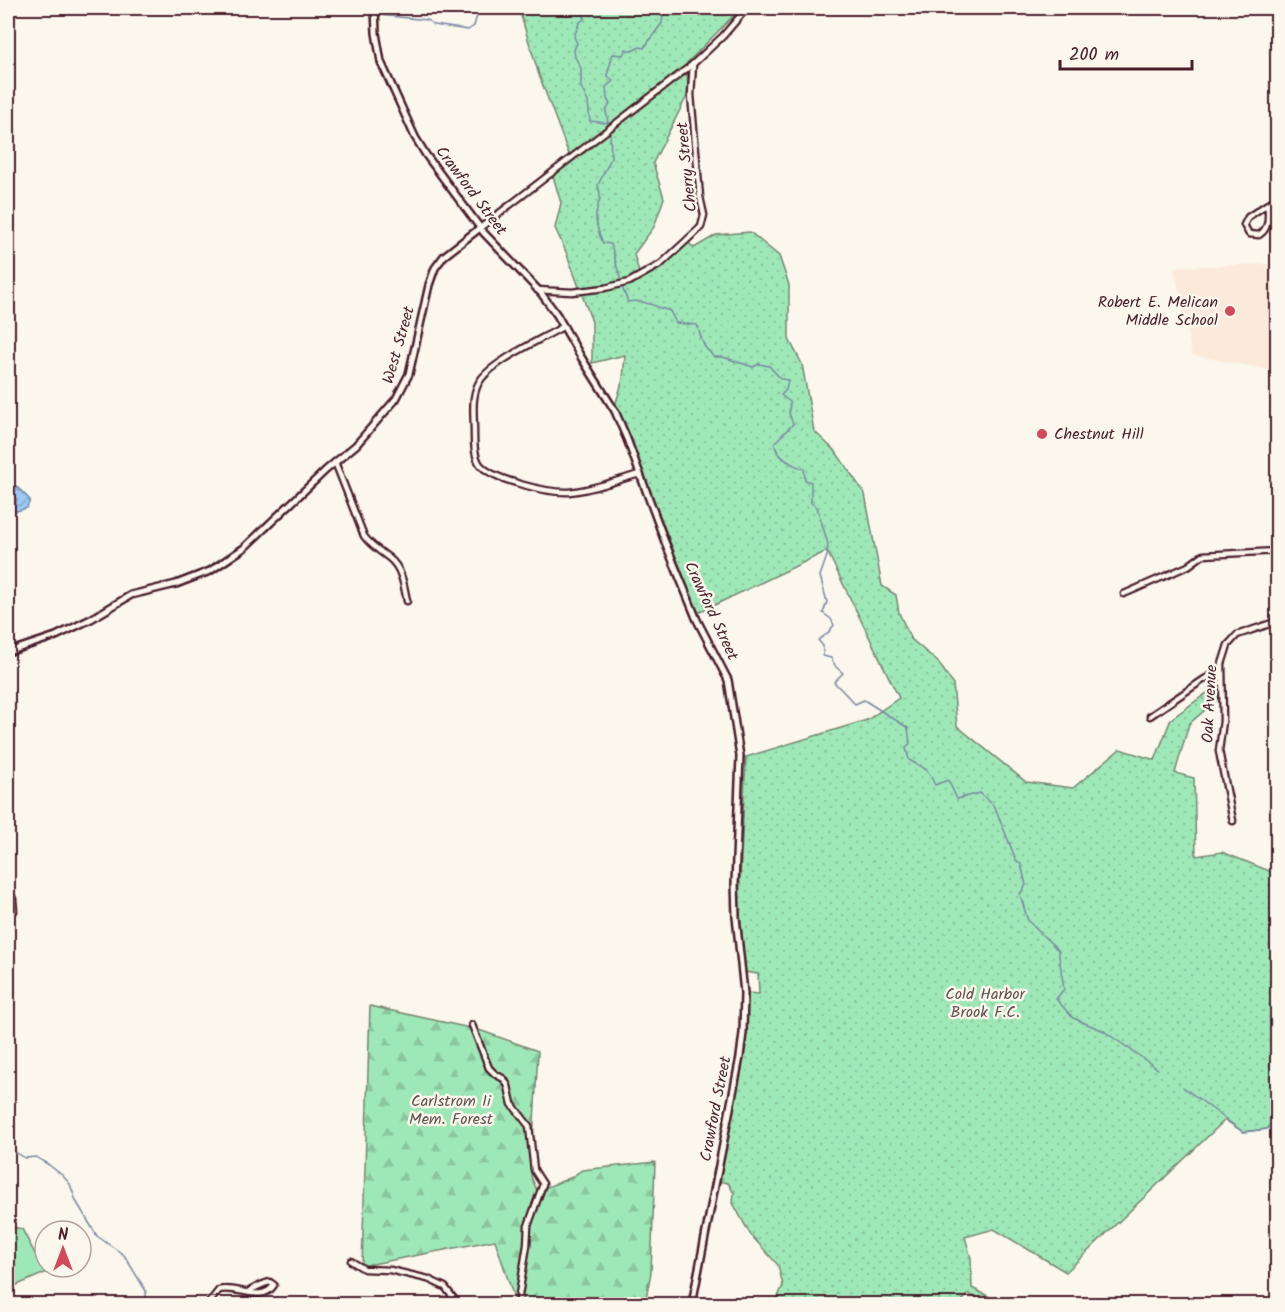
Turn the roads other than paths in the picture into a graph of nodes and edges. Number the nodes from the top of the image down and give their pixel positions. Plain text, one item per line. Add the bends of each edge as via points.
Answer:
1 (375, 8) edge
2 (747, 8) edge
3 (693, 64) junction
4 (1278, 197) edge
5 (1268, 205) junction
6 (480, 228) junction
7 (537, 290) junction
8 (564, 326) junction
9 (335, 462) junction
10 (640, 474) junction
11 (1278, 550) edge
12 (1124, 594) dead end
13 (406, 601) dead end
14 (1278, 621) edge
15 (8, 652) edge
16 (1221, 670) junction
17 (1150, 716) dead end
18 (1233, 821) dead end
19 (8, 889) edge
20 (14, 911) dead end
21 (472, 1025) dead end
22 (351, 1261) dead end
23 (248, 1292) junction
24 (208, 1305) edge
25 (459, 1305) edge
26 (520, 1305) edge
27 (692, 1305) edge

1 - 6 street, Crawford Street via 381,62 412,131
2 - 3 street, West Street
3 - 6 street, West Street
3 - 7 street, Cherry Street via 691,94 702,226 661,264 629,282 572,292
4 - 5 street
5 - 5 street via 1246,219 1249,234 1259,235 1267,228
6 - 7 street, Crawford Street
6 - 9 street, West Street via 447,253 435,268 409,374 399,394 356,445
7 - 8 street, Crawford Street
8 - 10 street, Crawford Street via 618,418
8 - 10 street via 504,361 480,381 473,406 479,462 492,474 557,492 583,490
9 - 13 street via 364,536 397,568
9 - 15 street, West Street via 244,548 218,567 176,584 131,595 56,636
10 - 27 street, Crawford Street via 697,620 728,680 741,756 735,892 744,987 743,1033
11 - 12 street via 1203,555 1188,566
14 - 16 street, Oak Avenue via 1237,635 1228,645
16 - 17 street
16 - 18 street, Oak Avenue via 1223,721 1219,751
19 - 20 street
21 - 26 street via 489,1068 504,1078 512,1104 529,1126 534,1170 543,1184 528,1226
22 - 25 street via 364,1269 390,1270 428,1279 445,1287
23 - 23 street via 267,1293 274,1285 264,1283
23 - 24 street via 219,1290

